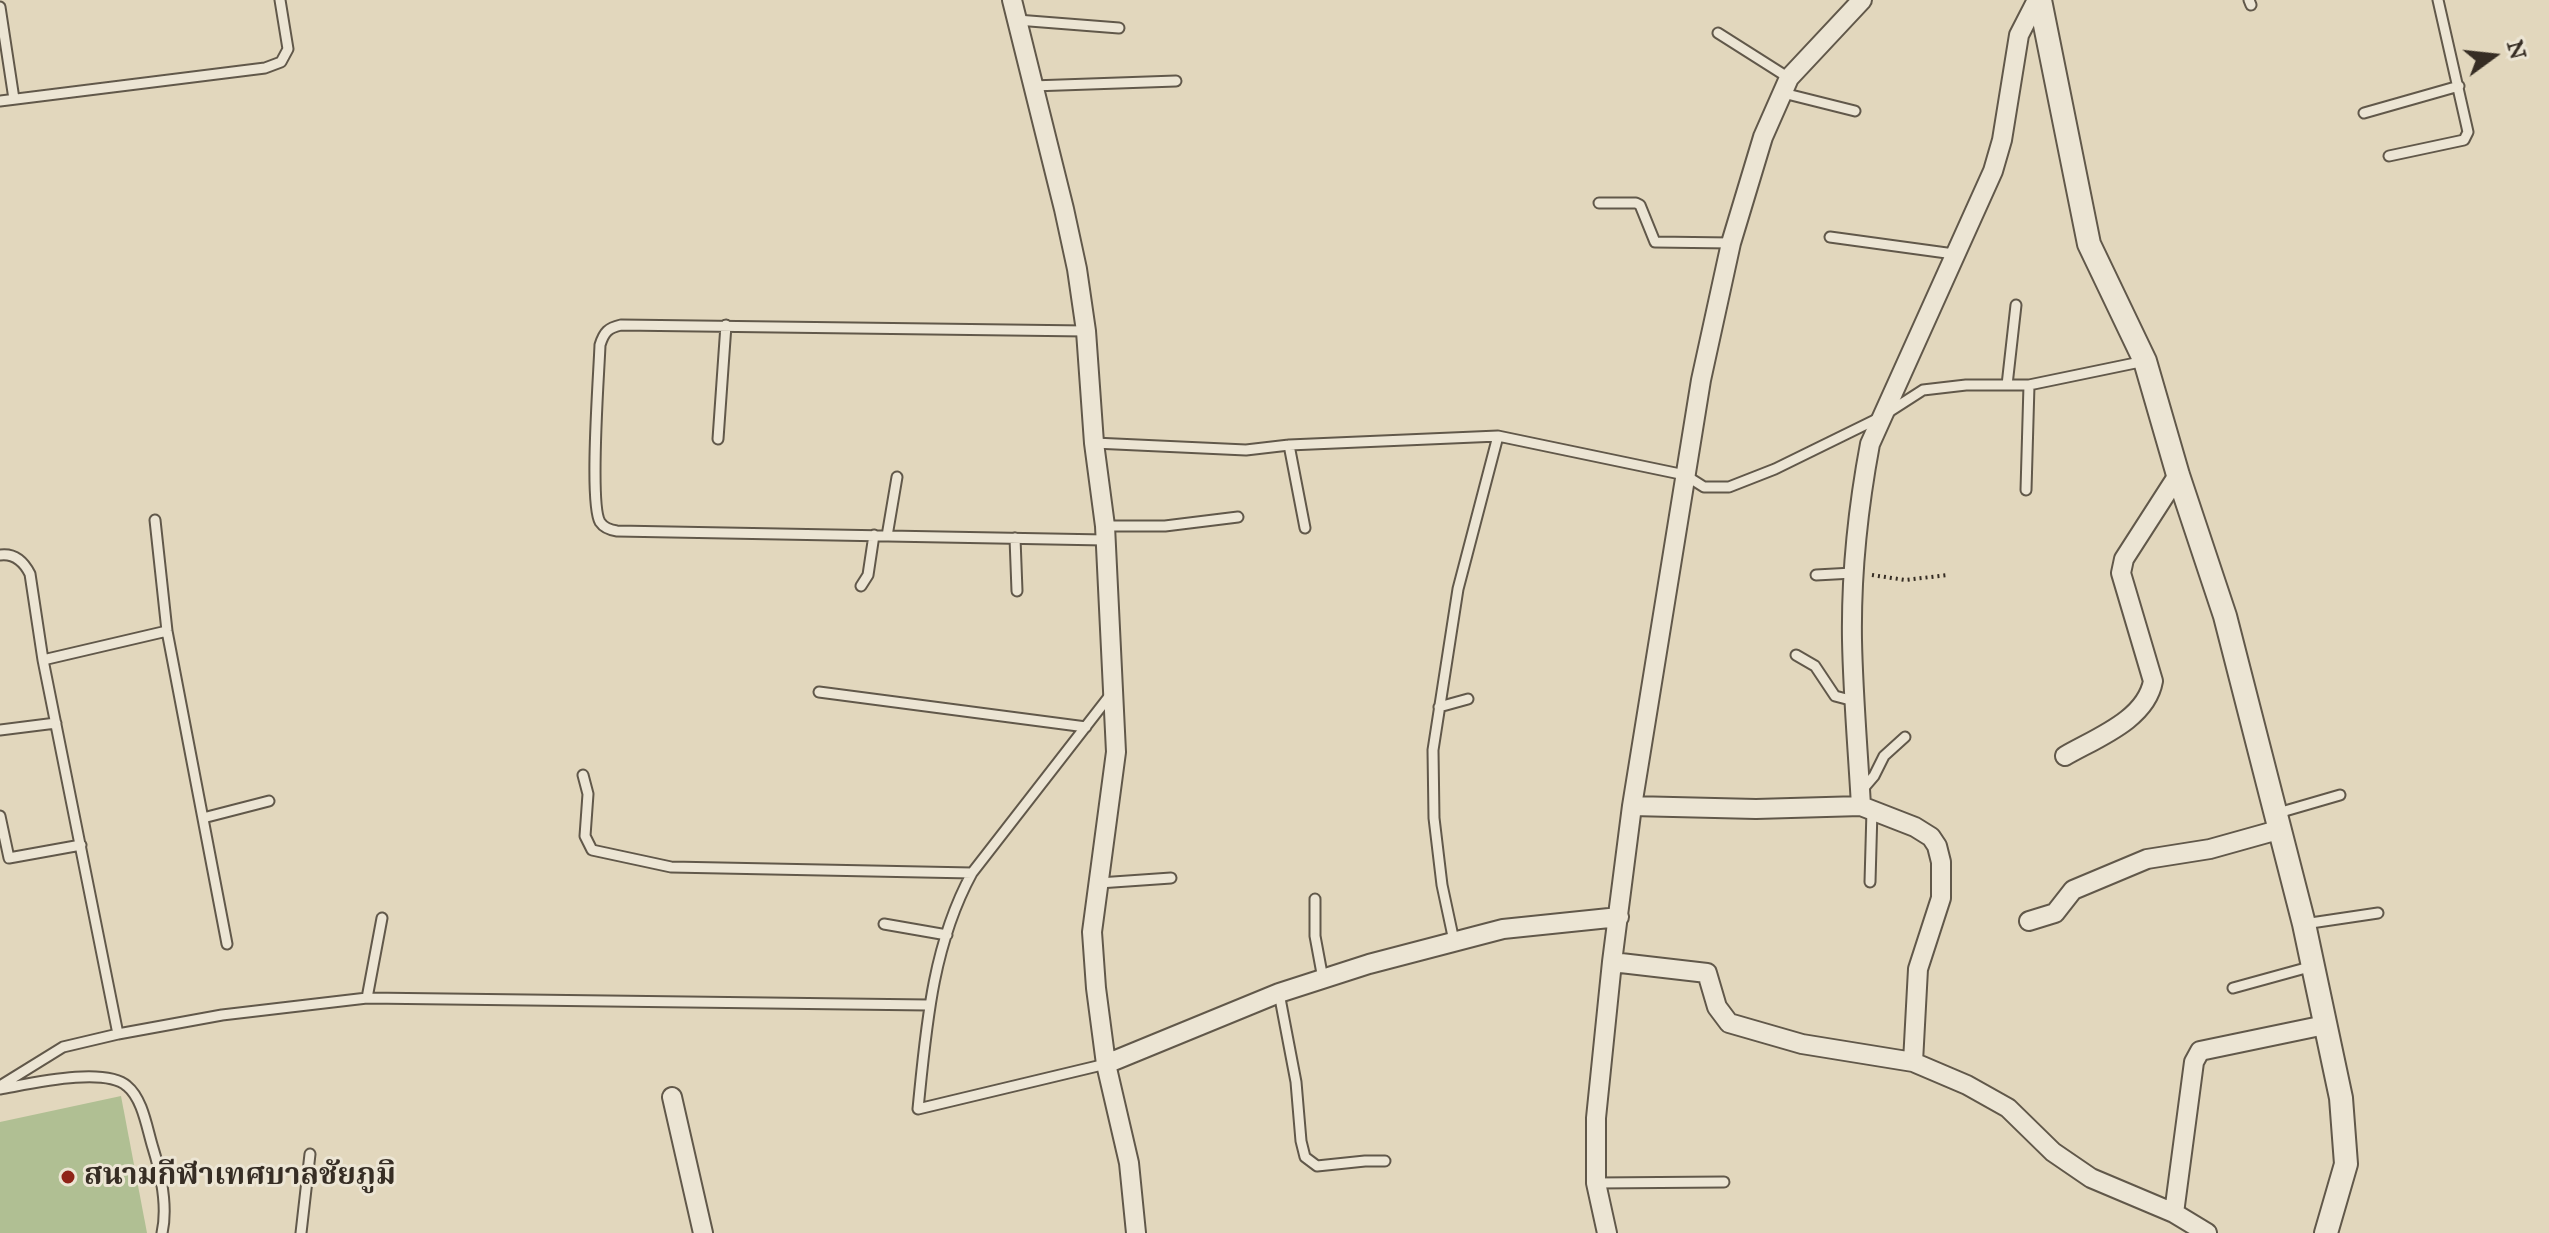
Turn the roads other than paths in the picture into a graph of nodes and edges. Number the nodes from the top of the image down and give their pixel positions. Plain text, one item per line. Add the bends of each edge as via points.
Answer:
1 (280, 0) edge
2 (1012, 0) edge
3 (1862, 0) edge
4 (2038, 0) edge
5 (2438, 0) edge
6 (0, 7) edge
7 (1017, 20) junction
8 (1119, 28) dead end
9 (1718, 33) dead end
10 (1176, 81) dead end
11 (1032, 86) junction
12 (1786, 86) junction
13 (2459, 86) junction
14 (14, 99) junction
15 (0, 101) edge
16 (1855, 111) dead end
17 (2364, 113) dead end
18 (2389, 156) dead end
19 (1599, 203) dead end
20 (1830, 237) dead end
21 (1731, 243) junction
22 (1954, 254) junction
23 (2016, 305) dead end
24 (726, 325) junction
25 (1086, 331) junction
26 (2145, 361) junction
27 (2007, 385) junction
28 (2029, 385) junction
29 (1881, 417) junction
30 (1498, 436) junction
31 (718, 439) dead end
32 (1094, 443) junction
33 (1289, 445) junction
34 (1685, 475) junction
35 (2178, 475) junction
36 (897, 477) dead end
37 (2026, 490) dead end
38 (1238, 517) dead end
39 (155, 520) dead end
40 (1305, 528) dead end
41 (1105, 533) junction
42 (874, 535) junction
43 (887, 536) junction
44 (1015, 538) junction
45 (0, 555) edge
46 (1853, 573) junction
47 (1816, 575) dead end
48 (861, 586) dead end
49 (1017, 591) dead end
50 (167, 631) junction
51 (1796, 655) dead end
52 (43, 660) junction
53 (1115, 689) junction
54 (819, 692) dead end
55 (1468, 699) dead end
56 (1856, 702) junction
57 (1439, 707) junction
58 (56, 723) junction
59 (1086, 727) junction
60 (0, 730) edge
61 (1905, 737) dead end
62 (2065, 756) dead end
63 (583, 775) dead end
64 (2340, 795) dead end
65 (269, 801) dead end
66 (1865, 803) junction
67 (1632, 806) junction
68 (0, 816) edge
69 (203, 818) junction
70 (2276, 822) junction
71 (81, 845) junction
72 (5, 859) edge
73 (972, 873) junction
74 (1171, 878) dead end
75 (1870, 882) dead end
76 (1099, 883) junction
77 (1315, 899) dead end
78 (2378, 913) dead end
79 (1619, 917) junction
80 (382, 918) dead end
81 (2029, 921) dead end
82 (884, 924) dead end
83 (2304, 924) junction
84 (947, 935) junction
85 (1454, 941) junction
86 (227, 944) dead end
87 (1612, 962) junction
88 (2313, 966) junction
89 (1323, 979) junction
90 (2233, 988) dead end
91 (1279, 993) junction
92 (367, 998) junction
93 (928, 1005) junction
94 (2325, 1025) junction
95 (118, 1034) junction
96 (1913, 1062) junction
97 (1106, 1064) junction
98 (0, 1088) edge
99 (672, 1097) dead end
100 (310, 1154) dead end
101 (1385, 1161) dead end
102 (1724, 1182) dead end
103 (1596, 1183) junction
104 (2174, 1213) junction
105 (162, 1233) edge
106 (301, 1233) edge
107 (703, 1233) edge
108 (1136, 1233) edge
109 (1607, 1233) edge
110 (2207, 1233) edge
111 (2326, 1233) edge

1 - 14 lane via 288,49 281,62 265,68
2 - 7 street
3 - 12 street
4 - 22 street via 2019,35 1993,171
4 - 26 street via 2089,244
5 - 13 lane
6 - 14 lane
7 - 8 lane
7 - 11 street
9 - 12 lane
10 - 11 lane
11 - 25 street via 1067,224
12 - 16 lane
12 - 21 street via 1763,137
13 - 17 lane
13 - 18 lane via 2468,121 2464,140
14 - 15 lane
19 - 21 lane via 1640,205 1655,242
20 - 22 lane
21 - 34 street
22 - 29 street
23 - 27 lane
24 - 25 lane
24 - 31 lane
24 - 42 lane via 621,325 603,334 595,492 600,523 617,531
25 - 32 street
26 - 28 lane
26 - 35 street
27 - 28 lane
27 - 29 lane via 1923,390
28 - 37 lane
29 - 34 lane via 1729,487 1704,487
29 - 46 street via 1863,482
30 - 33 lane
30 - 34 lane
30 - 57 lane via 1458,589
32 - 33 lane via 1246,450
32 - 41 street
33 - 40 lane
34 - 67 street
35 - 62 street via 2124,559 2121,573 2153,681 2150,696 2126,720
35 - 70 street via 2225,616
36 - 43 lane
38 - 41 lane
39 - 50 lane
41 - 44 lane
41 - 53 street
42 - 43 lane
42 - 48 lane
43 - 44 lane
44 - 49 lane
45 - 52 lane via 16,557 30,574
46 - 47 lane
46 - 56 street
50 - 52 lane
50 - 69 lane
51 - 56 lane via 1815,666 1835,696
52 - 58 lane
53 - 59 lane
53 - 76 street via 1116,752
54 - 59 lane
55 - 57 lane
56 - 66 street
57 - 85 lane via 1433,750 1434,818
58 - 60 lane
58 - 71 lane
59 - 73 lane
61 - 66 lane via 1884,756
63 - 73 lane via 588,794 585,836 592,850 671,867
64 - 70 lane
65 - 69 lane
66 - 67 street via 1756,809
66 - 75 lane
66 - 96 street via 1931,837 1941,862 1941,898 1918,969
67 - 79 street
68 - 72 lane
69 - 86 lane
70 - 81 street via 2210,849 2147,859 2088,882 2073,890 2055,913
70 - 83 street
71 - 72 lane
71 - 95 lane
73 - 84 lane
74 - 76 lane
76 - 97 street via 1092,932
77 - 89 lane
78 - 83 lane
79 - 85 street via 1503,929
79 - 87 street
80 - 92 lane
82 - 84 lane
83 - 88 street
84 - 93 lane
85 - 89 street
87 - 96 street via 1707,973 1717,1007 1729,1023 1802,1044
87 - 103 street via 1596,1118
88 - 90 lane
88 - 94 street
89 - 91 street
91 - 97 street
91 - 101 lane via 1305,1157 1329,1167
92 - 93 lane
92 - 95 lane
93 - 97 lane via 918,1109
94 - 104 street via 2200,1051 2194,1062
94 - 111 street via 2341,1098 2346,1164
95 - 98 lane via 63,1047
96 - 104 street via 2008,1108 2053,1152 2091,1178
97 - 108 street via 1129,1163
98 - 105 lane via 65,1077 103,1077 127,1085 140,1106 160,1170
99 - 107 street
100 - 106 lane
102 - 103 lane
103 - 109 street
104 - 110 street

